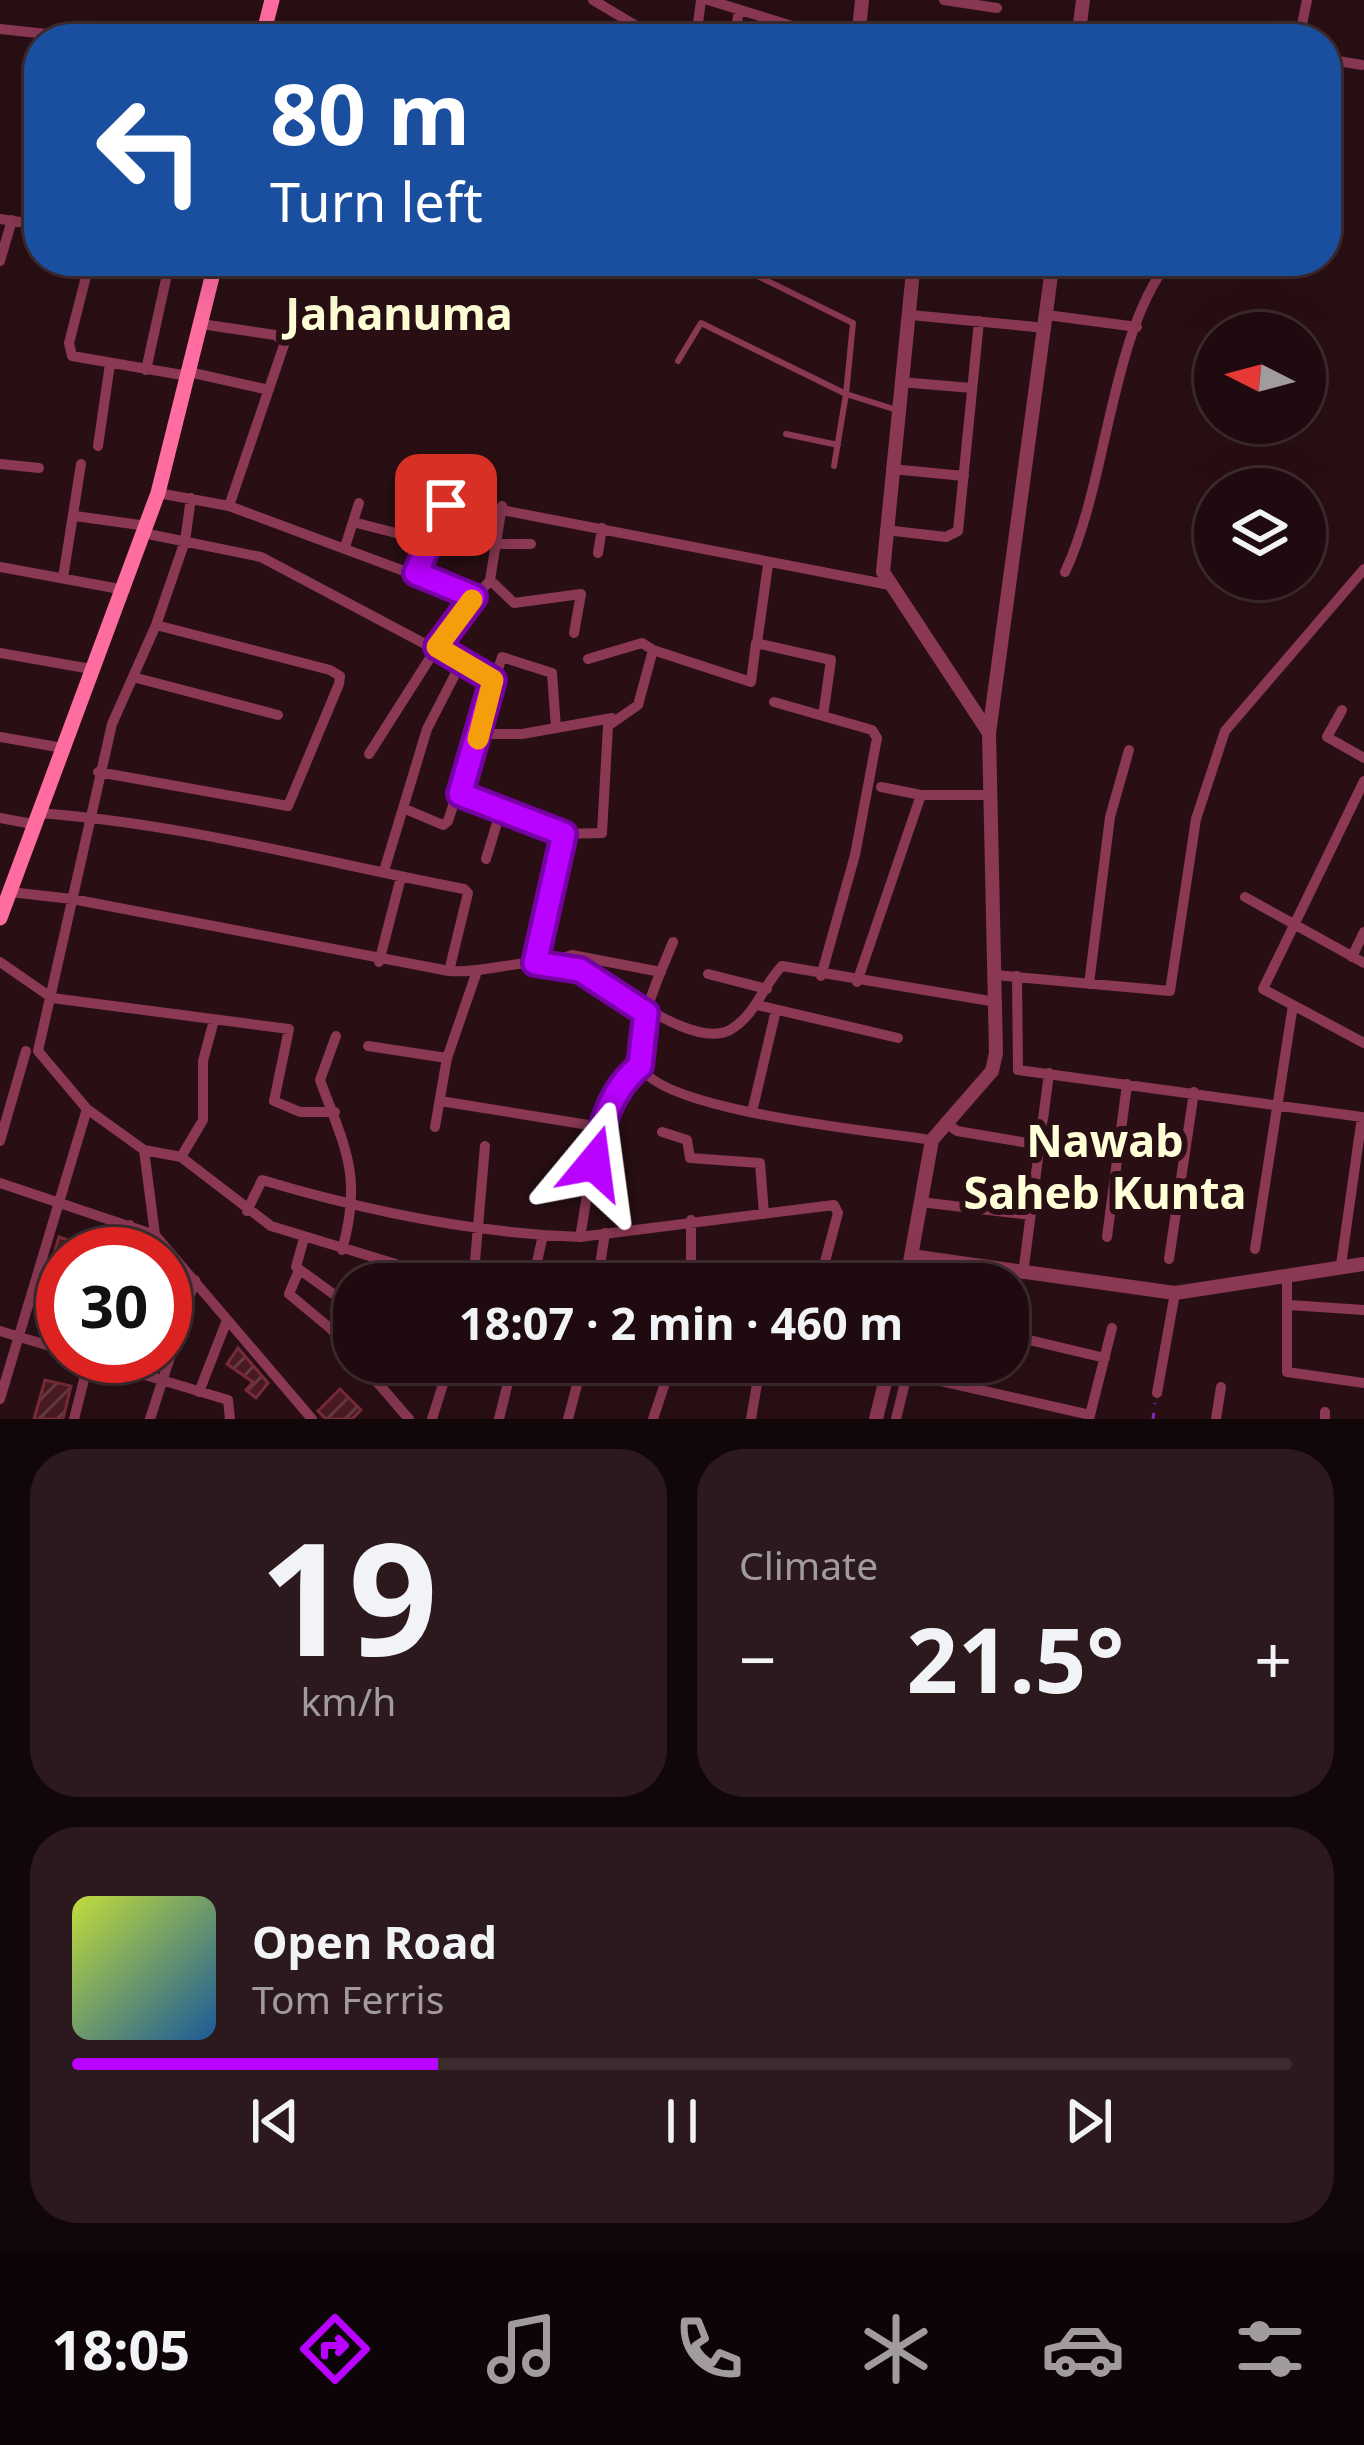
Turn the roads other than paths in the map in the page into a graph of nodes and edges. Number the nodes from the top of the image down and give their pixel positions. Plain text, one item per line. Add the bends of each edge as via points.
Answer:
1 (593, 0) edge
2 (704, 0) edge
3 (944, 0) edge
4 (998, 8) dead end
5 (740, 11) junction
6 (633, 24) edge
7 (737, 24) edge
8 (784, 24) edge
9 (6, 219) edge
10 (0, 261) edge
11 (87, 276) edge
12 (167, 276) edge
13 (212, 276) edge
14 (758, 276) edge
15 (913, 276) edge
16 (1052, 276) edge
17 (1162, 276) edge
18 (911, 315) junction
19 (979, 321) junction
20 (1047, 322) junction
21 (201, 324) junction
22 (1137, 326) junction
23 (678, 361) dead end
24 (110, 364) junction
25 (146, 370) junction
26 (189, 374) junction
27 (900, 382) junction
28 (972, 388) junction
29 (269, 391) junction
30 (846, 394) junction
31 (898, 410) junction
32 (786, 434) dead end
33 (838, 445) junction
34 (98, 446) dead end
35 (0, 464) edge
36 (81, 464) dead end
37 (834, 466) dead end
38 (39, 468) dead end
39 (891, 469) junction
40 (964, 476) junction
41 (158, 493) junction
42 (191, 497) junction
43 (359, 503) dead end
44 (229, 506) junction
45 (502, 506) junction
46 (75, 516) junction
47 (353, 522) junction
48 (602, 528) junction
49 (145, 530) junction
50 (885, 530) junction
51 (184, 541) junction
52 (431, 542) junction
53 (493, 544) junction
54 (531, 544) dead end
55 (345, 547) junction
56 (598, 554) dead end
57 (768, 565) junction
58 (0, 567) edge
59 (1364, 569) edge
60 (1066, 572) dead end
61 (416, 573) junction
62 (63, 578) junction
63 (490, 580) junction
64 (890, 585) junction
65 (125, 590) junction
66 (474, 597) junction
67 (156, 626) junction
68 (574, 633) dead end
69 (758, 644) junction
70 (437, 647) junction
71 (653, 650) junction
72 (0, 653) edge
73 (588, 659) dead end
74 (461, 663) junction
75 (91, 670) junction
76 (133, 677) junction
77 (493, 680) junction
78 (774, 702) dead end
79 (1342, 710) dead end
80 (278, 715) dead end
81 (823, 716) junction
82 (614, 717) junction
83 (556, 728) junction
84 (479, 734) junction
85 (988, 734) junction
86 (0, 737) edge
87 (63, 748) junction
88 (1129, 750) dead end
89 (369, 754) dead end
90 (1364, 758) edge
91 (98, 772) junction
92 (1364, 781) edge
93 (881, 787) dead end
94 (460, 794) junction
95 (921, 795) junction
96 (991, 795) junction
97 (403, 808) junction
98 (500, 813) junction
99 (89, 816) junction
100 (0, 818) edge
101 (35, 819) junction
102 (564, 834) junction
103 (487, 859) dead end
104 (384, 871) junction
105 (401, 877) junction
106 (10, 892) junction
107 (1244, 897) dead end
108 (72, 899) junction
109 (0, 918) edge
110 (1292, 927) junction
111 (1364, 932) edge
112 (673, 942) dead end
113 (1352, 956) junction
114 (0, 962) edge
115 (379, 962) junction
116 (541, 963) junction
117 (1364, 963) edge
118 (449, 971) junction
119 (662, 972) junction
120 (476, 974) junction
121 (708, 974) dead end
122 (995, 975) junction
123 (820, 976) junction
124 (1017, 976) junction
125 (857, 982) junction
126 (1089, 984) junction
127 (767, 989) junction
128 (52, 998) junction
129 (995, 1002) junction
130 (758, 1005) junction
131 (1293, 1005) junction
132 (776, 1010) junction
133 (646, 1013) junction
134 (214, 1020) junction
135 (336, 1036) dead end
136 (898, 1038) dead end
137 (1364, 1043) edge
138 (368, 1046) dead end
139 (26, 1051) dead end
140 (447, 1058) junction
141 (640, 1066) junction
142 (1049, 1073) junction
143 (1127, 1084) junction
144 (1194, 1092) junction
145 (440, 1101) junction
146 (1277, 1104) junction
147 (87, 1109) junction
148 (335, 1112) junction
149 (752, 1112) junction
150 (944, 1121) junction
151 (435, 1127) dead end
152 (601, 1127) junction
153 (662, 1132) dead end
154 (932, 1139) junction
155 (0, 1141) edge
156 (1040, 1145) junction
157 (485, 1146) dead end
158 (144, 1150) junction
159 (181, 1157) junction
160 (0, 1183) edge
161 (920, 1202) junction
162 (57, 1203) junction
163 (353, 1208) junction
164 (247, 1211) junction
165 (764, 1214) junction
166 (1030, 1214) junction
167 (691, 1220) junction
168 (130, 1225) joint
169 (135, 1227) edge
170 (154, 1227) edge
171 (480, 1227) junction
172 (605, 1233) junction
173 (543, 1235) junction
174 (580, 1237) junction
175 (1107, 1237) dead end
176 (304, 1238) junction
177 (1255, 1249) dead end
178 (342, 1250) junction
179 (910, 1256) junction
180 (1169, 1259) dead end
181 (388, 1263) edge
182 (476, 1263) edge
183 (537, 1263) edge
184 (600, 1263) edge
185 (691, 1263) edge
186 (824, 1263) edge
187 (909, 1263) edge
188 (954, 1263) edge
189 (1023, 1263) edge
190 (1364, 1264) edge
191 (1341, 1265) junction
192 (299, 1270) junction
193 (1029, 1275) edge
194 (192, 1278) edge
195 (1287, 1278) junction
196 (194, 1280) junction
197 (192, 1286) edge
198 (1175, 1293) junction
199 (333, 1294) edge
200 (1289, 1305) junction
201 (1364, 1310) edge
202 (227, 1320) junction
203 (1112, 1328) dead end
204 (0, 1331) edge
205 (19, 1336) junction
206 (1029, 1340) edge
207 (36, 1341) edge
208 (1105, 1358) junction
209 (82, 1383) edge
210 (160, 1383) edge
211 (168, 1383) edge
212 (443, 1383) edge
213 (508, 1383) edge
214 (578, 1383) edge
215 (665, 1383) edge
216 (759, 1383) edge
217 (885, 1383) edge
218 (906, 1383) edge
219 (946, 1383) edge
220 (1364, 1383) edge
221 (1221, 1388) dead end
222 (199, 1392) junction
223 (1157, 1393) road end
224 (0, 1399) edge
225 (1090, 1417) edge
226 (404, 1418) edge
227 (74, 1419) edge
228 (150, 1419) edge
229 (230, 1419) edge
230 (312, 1419) edge
231 (432, 1419) edge
232 (500, 1419) edge
233 (568, 1419) edge
234 (653, 1419) edge
235 (751, 1419) edge
236 (876, 1419) edge
237 (896, 1419) edge
238 (1216, 1419) edge

1 - 6 street
2 - 5 street
3 - 4 street
5 - 7 street
5 - 8 street
9 - 10 street
11 - 24 street via 69,352
12 - 25 street
13 - 21 main road
14 - 30 lane via 854,323
15 - 18 street
16 - 20 street
17 - 22 street
18 - 19 street
18 - 27 street
19 - 20 street
19 - 28 street
20 - 22 street
20 - 85 street
21 - 26 main road
21 - 29 street via 283,338 286,351
22 - 60 street via 1084,532
23 - 30 lane via 701,322
24 - 25 street
24 - 34 street
25 - 26 street
26 - 29 street
26 - 41 main road
27 - 28 street
27 - 31 street
28 - 40 street
29 - 44 street
30 - 31 lane
30 - 33 lane
31 - 39 street
32 - 33 lane
33 - 37 lane
35 - 38 street
36 - 46 street
39 - 40 street
39 - 50 street
40 - 50 street via 955,535
41 - 42 street
41 - 49 main road
42 - 44 street
42 - 51 street
43 - 47 street
44 - 55 street
45 - 48 street
45 - 52 street via 447,502
45 - 53 street
46 - 49 street
46 - 62 street
47 - 52 street
47 - 55 street
48 - 56 street
48 - 57 street
49 - 51 street
49 - 65 main road
50 - 64 street via 881,559
51 - 67 street
51 - 70 street via 261,557
52 - 61 street
53 - 54 street
53 - 63 street
55 - 61 street
57 - 64 street
57 - 69 street
58 - 62 street
59 - 126 street via 1225,731 1196,819 1172,987 1165,993
61 - 66 street
62 - 65 street
63 - 66 street
63 - 68 street via 514,603 581,594
64 - 85 street
65 - 75 main road
66 - 70 street
67 - 76 street
67 - 91 street via 329,670 339,684 288,806
69 - 71 street via 752,682
69 - 81 street via 832,662
70 - 74 street
70 - 89 street
71 - 73 street via 642,643
71 - 82 street via 638,705
72 - 75 street
74 - 77 street
74 - 97 street via 427,729
75 - 87 main road
76 - 80 street
76 - 91 street
77 - 83 street via 506,656 552,673
77 - 84 street
78 - 81 street
79 - 90 street via 1327,737
81 - 123 street via 877,738
82 - 83 street
82 - 102 street via 602,833
83 - 84 street
84 - 94 street
85 - 96 street
86 - 87 street
87 - 101 main road
88 - 126 street via 1110,817
91 - 99 street
92 - 110 street
93 - 95 street
94 - 97 street via 446,824
94 - 98 street
95 - 96 street
95 - 125 street
96 - 122 street
97 - 104 street
98 - 102 street
98 - 103 street
99 - 101 street
99 - 104 street
99 - 108 street
100 - 101 street
101 - 106 main road
102 - 116 street
104 - 105 street
105 - 115 street
105 - 118 street via 467,890
106 - 108 street
106 - 109 main road
107 - 110 street
108 - 115 street
108 - 128 street
110 - 113 street
110 - 131 street via 1263,989
111 - 113 street
112 - 119 street
113 - 117 street
114 - 128 street
115 - 118 street
116 - 119 street via 572,955
116 - 120 street
116 - 133 street via 580,970
118 - 120 street
119 - 133 street
120 - 140 street
121 - 127 street
122 - 124 street
122 - 129 street
123 - 125 street
123 - 127 street via 782,966
124 - 126 street
124 - 142 street via 1017,1067
125 - 129 street
127 - 130 street
128 - 134 street
128 - 147 street via 38,1051
129 - 150 street via 992,1071
130 - 132 street
130 - 133 street via 720,1032
131 - 137 street
131 - 146 street
132 - 136 street
132 - 149 street
133 - 141 street
134 - 148 street via 291,1031 274,1101 300,1112
134 - 159 street via 203,1061 203,1120
135 - 148 street via 320,1080
138 - 140 street
139 - 155 street
140 - 145 street
141 - 149 street via 665,1090
141 - 152 street via 623,1080
142 - 143 street
142 - 156 street
143 - 144 street
143 - 175 street
144 - 146 street
144 - 180 street
145 - 151 street
145 - 152 street
146 - 177 street
146 - 191 street via 1362,1117
147 - 158 street
147 - 162 street
148 - 163 street via 348,1147
149 - 154 street
150 - 154 street
150 - 156 street via 957,1131
152 - 174 street
153 - 165 street via 687,1139 690,1158 755,1159
154 - 161 street
156 - 166 street
157 - 171 street
158 - 159 street
158 - 170 street
159 - 164 street
160 - 162 street
161 - 166 street
161 - 179 street
162 - 168 street
162 - 205 street
163 - 164 street via 262,1180
163 - 171 street
163 - 178 street
164 - 176 street
165 - 167 street
165 - 186 street via 838,1208
166 - 189 street
167 - 172 street
167 - 185 street
168 - 169 street
171 - 173 street
171 - 182 street
172 - 174 street
172 - 184 street
173 - 174 street
173 - 183 street
176 - 178 street
176 - 192 street
178 - 181 street
179 - 187 street
179 - 188 street
190 - 191 street
191 - 195 street
192 - 199 street
192 - 226 street via 288,1292 331,1329
193 - 198 street
194 - 196 street
195 - 198 street
195 - 200 street
196 - 197 street
196 - 202 street
198 - 223 street
200 - 201 street
200 - 220 street via 1287,1372
202 - 222 street
202 - 230 street
203 - 208 street
204 - 205 street
205 - 207 street
205 - 224 street
206 - 208 street
208 - 225 street
209 - 227 street
210 - 228 street
211 - 222 street
212 - 231 street
213 - 232 street
214 - 233 street
215 - 234 street
216 - 235 street
217 - 236 street
218 - 237 street
219 - 225 street
221 - 238 street
222 - 229 street via 228,1400

